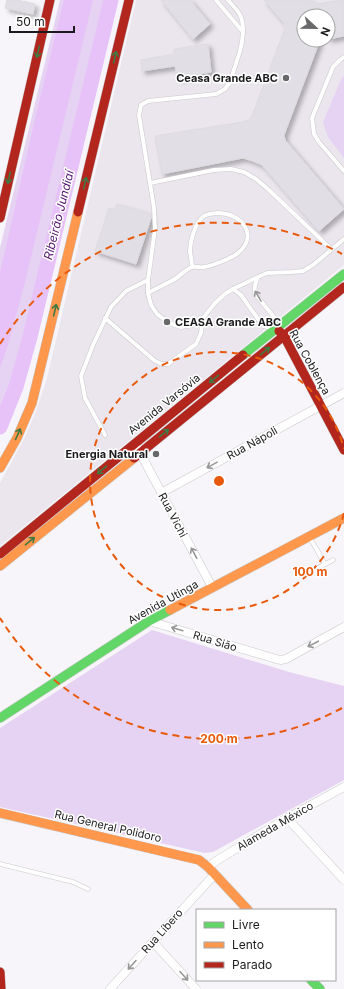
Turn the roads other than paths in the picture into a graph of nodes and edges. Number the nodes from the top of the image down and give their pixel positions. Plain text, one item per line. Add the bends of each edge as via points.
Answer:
1 (50, 0) edge
2 (129, 0) edge
3 (216, 0) edge
4 (228, 0) edge
5 (243, 32) junction
6 (344, 57) edge
7 (344, 171) edge
8 (150, 183) junction
9 (0, 218) edge
10 (344, 239) edge
11 (332, 249) junction
12 (192, 267) junction
13 (344, 274) edge
14 (258, 277) junction
15 (148, 280) junction
16 (344, 287) edge
17 (233, 289) junction
18 (148, 293) junction
19 (106, 318) junction
20 (203, 318) junction
21 (277, 329) junction
22 (284, 336) junction
23 (344, 393) edge
24 (320, 406) junction
25 (105, 436) dead end
26 (134, 443) junction
27 (344, 450) edge
28 (139, 452) junction
29 (0, 468) edge
30 (161, 493) junction
31 (344, 518) edge
32 (309, 536) junction
33 (0, 554) edge
34 (333, 560) dead end
35 (325, 564) junction
36 (0, 566) edge
37 (318, 568) dead end
38 (212, 588) junction
39 (149, 621) junction
40 (344, 627) edge
41 (0, 718) edge
42 (344, 787) edge
43 (0, 813) edge
44 (287, 818) junction
45 (0, 864) edge
46 (208, 867) junction
47 (215, 874) junction
48 (344, 880) edge
49 (88, 889) dead end
50 (247, 909) edge
51 (153, 942) junction
52 (0, 972) edge
53 (313, 981) edge
54 (1, 989) edge
55 (110, 989) edge
56 (196, 989) edge
57 (320, 989) edge

1 -> 9 main road
29 -> 2 main road via 17,438 32,403
3 - 5 lane
4 - 5 lane via 241,14
5 - 8 lane via 240,51 230,82 225,89 216,94 148,101 141,105 139,115
6 - 7 lane via 333,67 312,118 314,134
8 - 11 lane via 214,170 231,169 244,172 269,190
8 - 15 lane via 155,229
10 - 11 lane
11 - 14 lane via 303,271 267,273
12 - 12 lane via 203,268 237,254 248,237 241,222 226,214 213,213 204,216 198,222 193,235 190,250
12 - 18 lane
13 - 21 main road, Avenida Varsóvia
14 - 17 lane
21 -> 14 lane via 274,317 254,291
15 - 18 lane
15 - 19 lane via 126,291 110,307
16 - 22 main road, Avenida Varsóvia
17 - 20 lane via 215,303
17 - 21 lane via 241,295 263,326
18 - 20 lane via 157,314 169,323 182,327 192,325
19 - 20 lane via 155,361 168,364 196,344 202,332
19 - 25 lane via 81,376 85,398
21 - 22 main road, Rua Coblença
21 -> 26 main road, Avenida Varsóvia
22 - 24 main road, Rua Coblença
28 -> 22 main road, Avenida Varsóvia
23 - 24 street, Rua Nápoli
24 - 27 main road, Rua Coblença
24 -> 30 street, Rua Nápoli
26 - 28 street, Rua Vichi
26 -> 33 main road, Avenida Varsóvia
28 - 30 street, Rua Vichi
36 -> 28 main road, Avenida Varsóvia
38 -> 30 street, Rua Vichi
31 - 32 main road, Avenida Utinga
32 - 35 lane
32 - 38 main road, Avenida Utinga
34 - 35 lane
35 - 37 lane
38 - 39 main road, Avenida Utinga
40 -> 39 street, Rua Sião via 281,660
39 - 41 main road, Avenida Utinga
42 - 44 street, Alameda México
43 - 46 main road, Rua General Polidoro via 199,860
44 - 46 street, Alameda México
44 - 48 street
45 - 49 lane via 73,882
46 - 47 main road, Rua General Polidoro
47 - 50 main road, Rua General Polidoro
47 - 51 street, Rua Líbero
51 -> 55 street, Rua Líbero
51 -> 56 street
52 - 54 main road
53 - 57 main road

